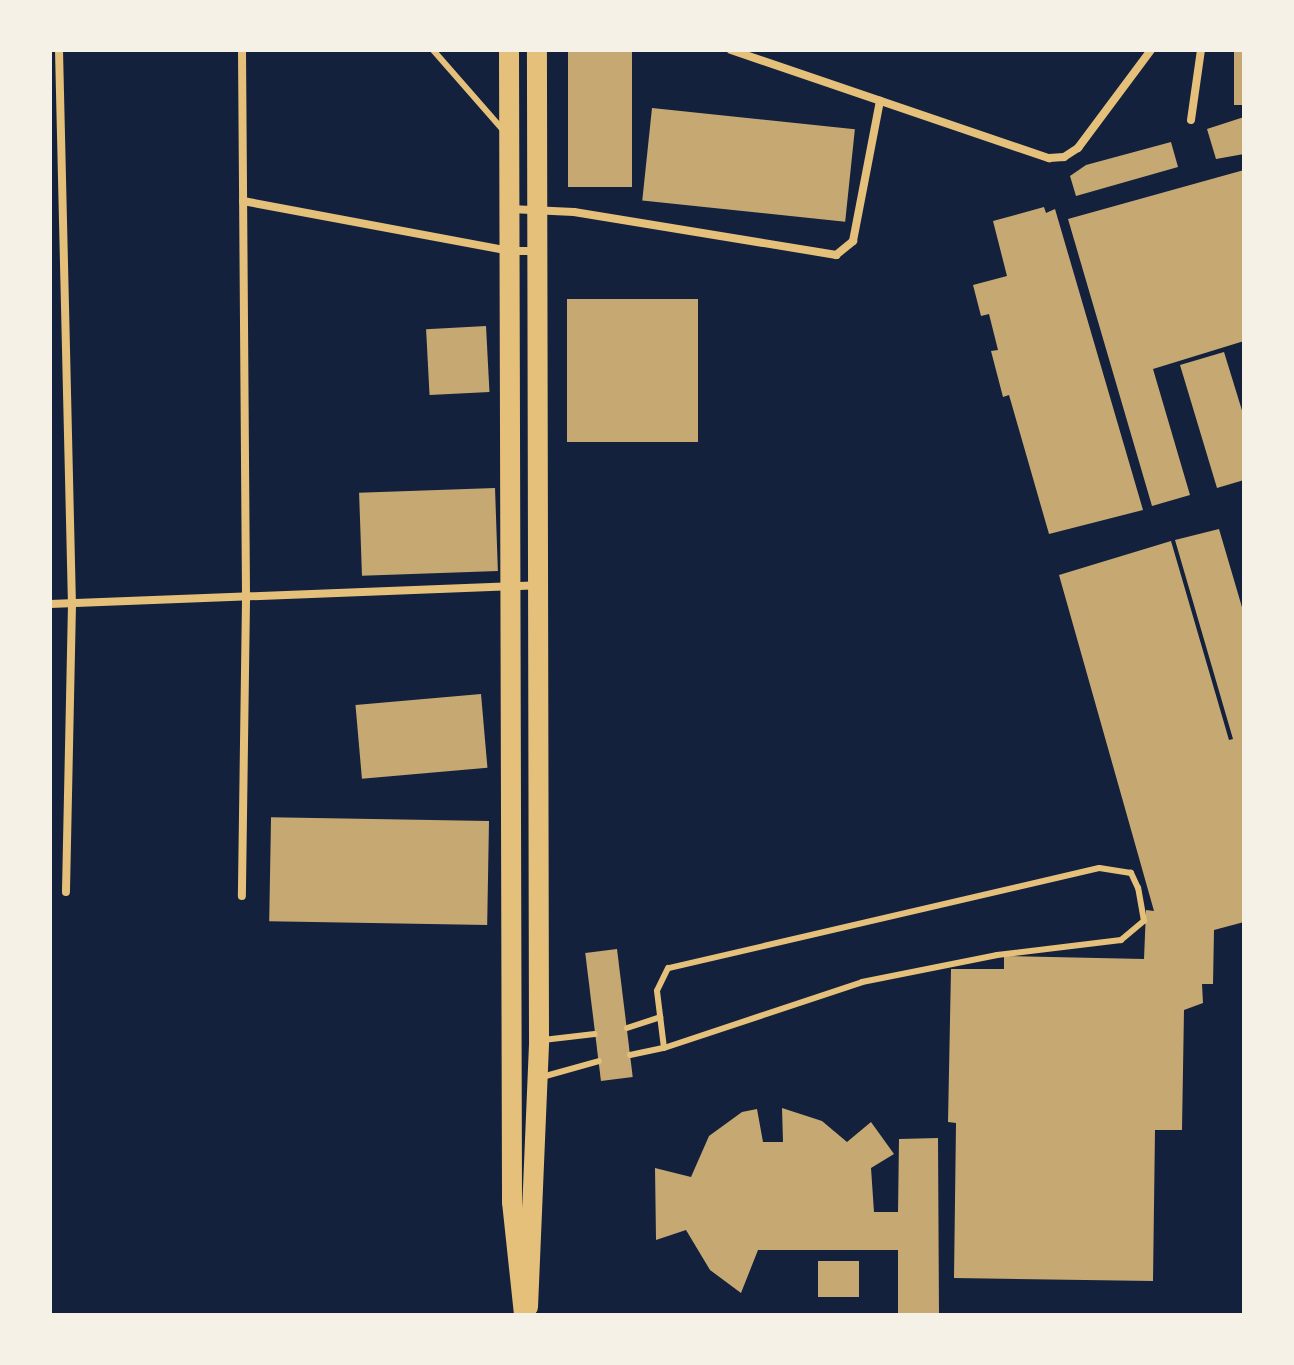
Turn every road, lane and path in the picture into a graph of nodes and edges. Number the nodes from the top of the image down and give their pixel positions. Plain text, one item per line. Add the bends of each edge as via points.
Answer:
1 (59, 50) edge
2 (242, 50) edge
3 (433, 50) edge
4 (509, 50) edge
5 (537, 50) edge
6 (731, 50) edge
7 (1151, 50) edge
8 (1201, 50) edge
9 (880, 101) junction
10 (1191, 120) dead end
11 (508, 136) junction
12 (243, 201) junction
13 (508, 209) junction
14 (539, 209) junction
15 (509, 251) junction
16 (537, 251) junction
17 (538, 306) junction
18 (510, 307) junction
19 (538, 404) junction
20 (508, 405) junction
21 (540, 532) junction
22 (508, 533) junction
23 (508, 585) junction
24 (540, 585) junction
25 (246, 600) junction
26 (50, 604) edge
27 (72, 604) junction
28 (509, 704) junction
29 (539, 704) junction
30 (510, 811) junction
31 (539, 813) junction
32 (66, 892) dead end
33 (242, 896) dead end
34 (509, 900) junction
35 (537, 900) junction
36 (660, 1017) junction
37 (627, 1028) dead end
38 (595, 1034) dead end
39 (512, 1039) junction
40 (539, 1040) junction
41 (664, 1048) junction
42 (630, 1055) dead end
43 (599, 1061) dead end
44 (539, 1078) junction
45 (525, 1315) edge

1 - 27 street
2 - 12 street
3 - 11 lane
4 - 11 main road
5 - 14 main road
6 - 9 street
7 - 9 street via 1078,148 1064,157 1030,154
8 - 10 street
9 - 14 street via 853,241 836,255
11 - 13 main road
12 - 15 street
12 - 25 street
13 - 14 street
13 - 15 main road
14 - 16 main road
15 - 16 street
15 - 18 main road
16 - 17 main road
17 - 18 main road
17 - 19 main road
18 - 20 main road
19 - 20 main road
19 - 21 main road
20 - 22 main road
21 - 22 main road
21 - 24 main road
22 - 23 main road
23 - 24 street
23 - 25 street
23 - 28 main road
24 - 29 main road
25 - 27 street
25 - 33 street
26 - 27 street
27 - 32 street
28 - 29 main road
28 - 30 main road
29 - 31 main road
30 - 31 main road
30 - 34 main road
31 - 35 main road
34 - 35 main road
34 - 39 main road
35 - 40 main road
36 - 37 lane
36 - 41 lane
36 - 41 lane via 658,981 668,968 1099,868 1131,873 1138,888 1144,921 1121,940 997,955 862,982
38 - 40 lane
39 - 40 main road
39 - 45 main road via 513,1224
40 - 44 main road
41 - 42 lane
43 - 44 lane
44 - 45 main road via 533,1278

